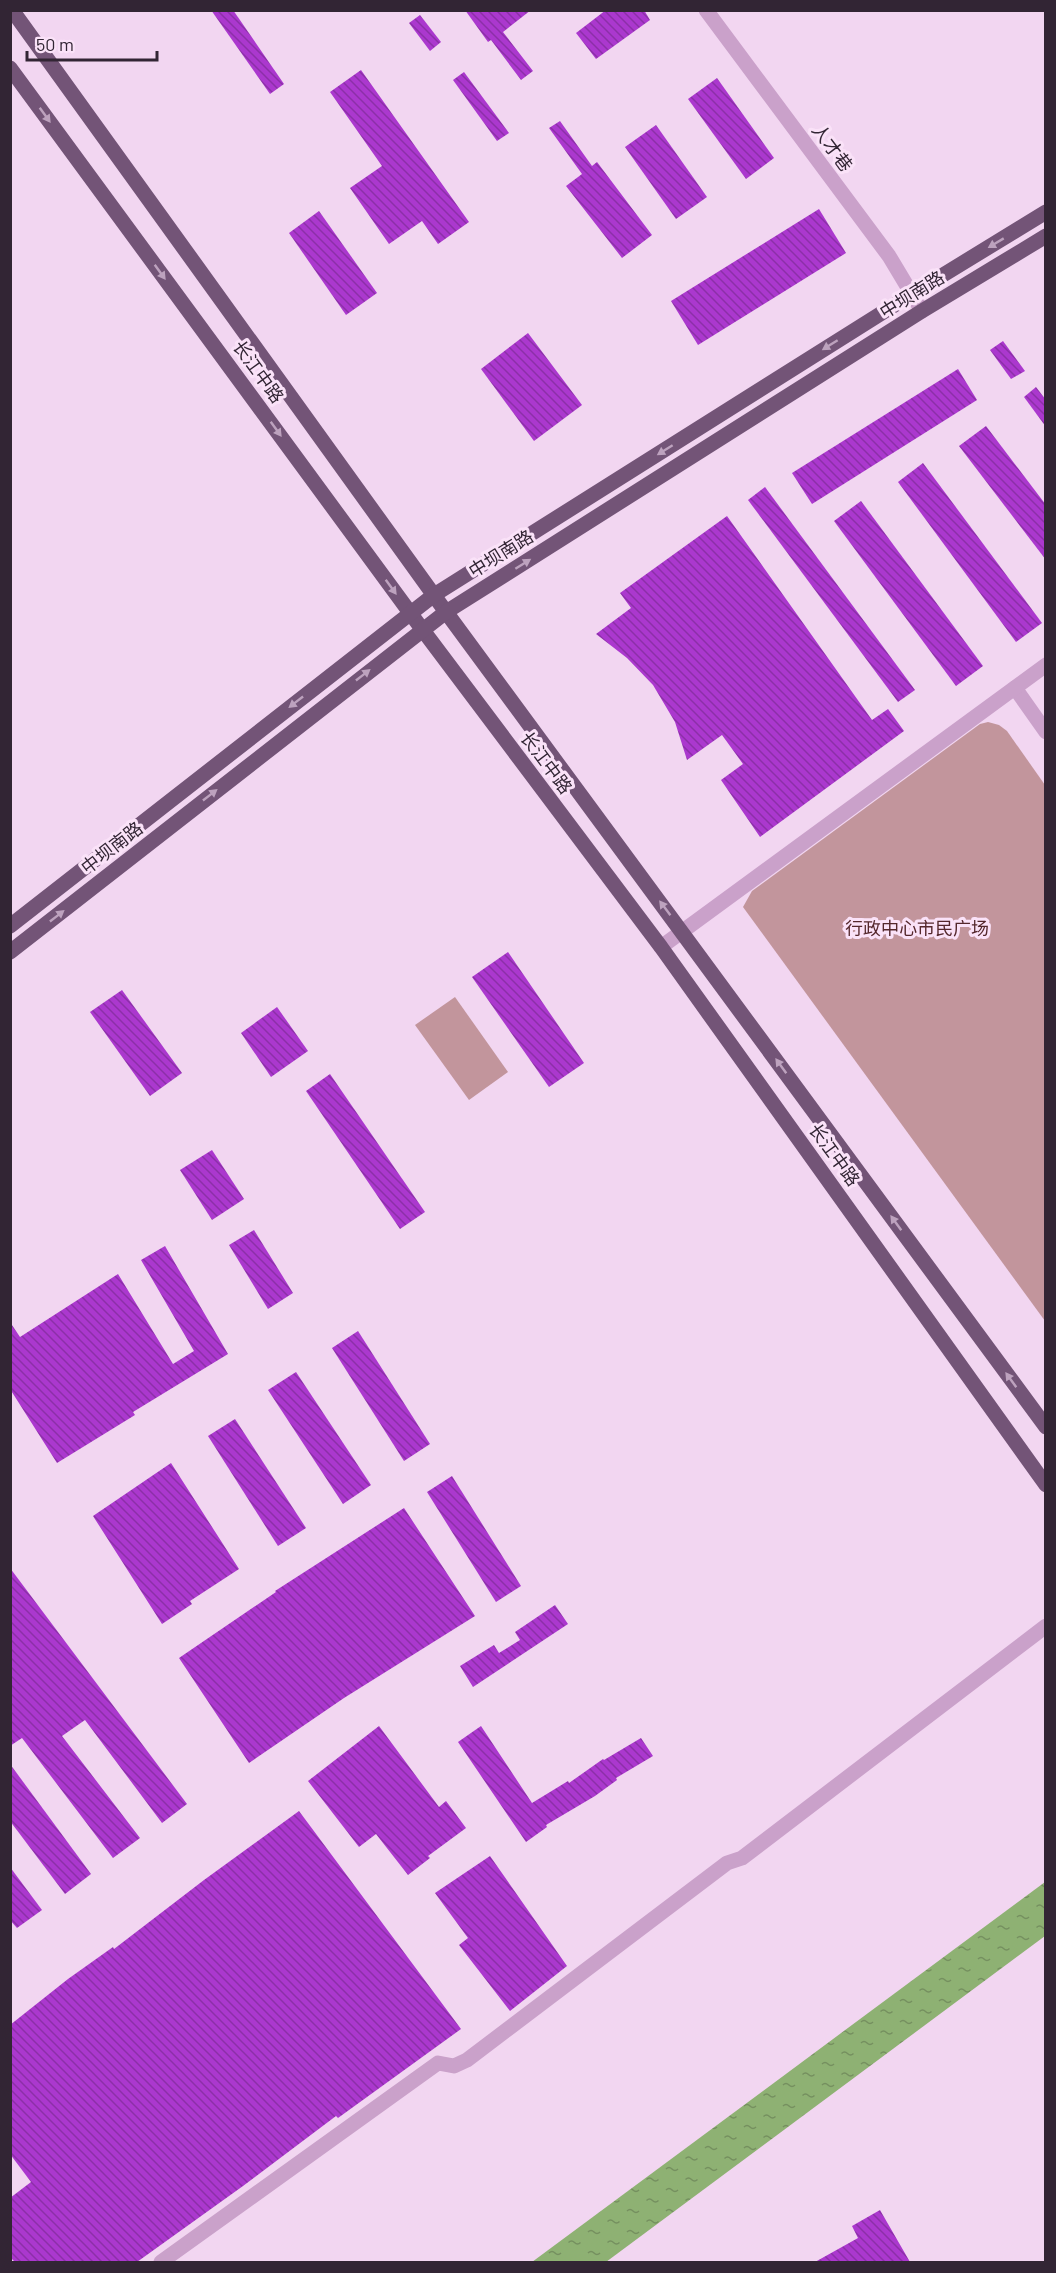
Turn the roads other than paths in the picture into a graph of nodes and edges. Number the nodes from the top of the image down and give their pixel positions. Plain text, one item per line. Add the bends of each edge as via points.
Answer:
1 (12, 10) edge
2 (706, 10) edge
3 (10, 68) edge
4 (1046, 212) edge
5 (1046, 236) edge
6 (922, 311) junction
7 (435, 595) junction
8 (446, 612) junction
9 (410, 613) junction
10 (422, 629) junction
11 (1046, 665) edge
12 (1014, 688) junction
13 (1046, 732) edge
14 (10, 926) edge
15 (682, 932) junction
16 (661, 947) junction
17 (10, 952) edge
18 (1046, 1427) edge
19 (1046, 1485) edge
20 (1046, 1626) edge
21 (161, 2262) edge

1 - 7 main road, 长江中路
2 - 6 street, 人才巷 via 889,256
3 -> 9 main road, 长江中路
4 -> 7 main road, 中坝南路
5 - 6 main road, 中坝南路
8 -> 6 main road, 中坝南路
7 - 8 main road, 长江中路
7 - 9 main road, 中坝南路
8 - 10 main road, 中坝南路
15 -> 8 main road, 长江中路
9 - 10 main road, 长江中路
9 -> 14 main road, 中坝南路
10 - 16 main road, 长江中路
17 -> 10 main road, 中坝南路
11 - 12 street
12 - 13 street
12 - 15 street
15 - 16 street
18 -> 15 main road, 长江中路
16 - 19 main road, 长江中路
20 - 21 street via 742,1858 727,1863 467,2060 454,2066 438,2063

